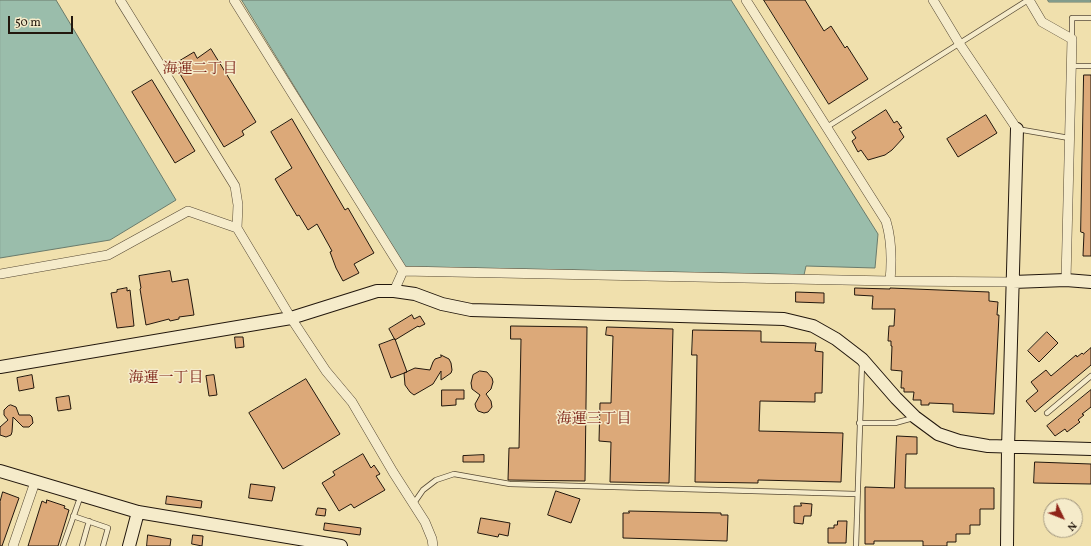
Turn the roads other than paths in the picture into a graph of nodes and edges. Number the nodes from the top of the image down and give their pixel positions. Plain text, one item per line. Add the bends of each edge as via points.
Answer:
1 (120, 0) edge
2 (234, 0) edge
3 (746, 0) edge
4 (933, 0) edge
5 (1028, 0) edge
6 (1091, 18) edge
7 (1072, 39) junction
8 (959, 43) junction
9 (1070, 66) junction
10 (1091, 66) edge
11 (826, 128) junction
12 (1017, 129) junction
13 (1069, 138) junction
14 (237, 228) junction
15 (403, 271) junction
16 (0, 274) edge
17 (1066, 280) junction
18 (890, 281) junction
19 (1013, 282) junction
20 (1091, 282) edge
21 (394, 291) junction
22 (291, 318) junction
23 (862, 359) junction
24 (0, 367) edge
25 (1091, 376) edge
26 (1047, 413) dead end
27 (915, 417) junction
28 (859, 423) junction
29 (1008, 448) junction
30 (1091, 449) edge
31 (0, 471) edge
32 (35, 482) junction
33 (856, 494) junction
34 (81, 495) junction
35 (414, 503) junction
36 (138, 512) junction
37 (74, 516) junction
38 (89, 521) junction
39 (327, 545) edge
40 (12, 546) edge
41 (63, 546) edge
42 (82, 546) edge
43 (103, 546) edge
44 (129, 546) edge
45 (341, 546) edge
46 (432, 546) edge
47 (856, 546) edge
48 (1007, 546) edge

1 - 14 street via 234,186 238,205
2 - 15 street
3 - 11 street
4 - 8 street
5 - 7 street via 1042,22
5 - 8 lane
6 - 7 lane via 1072,18
7 - 9 street
8 - 11 lane
8 - 12 street
9 - 10 lane
9 - 13 street
11 - 18 street via 886,221 892,260
12 - 13 lane
12 - 19 street
13 - 17 street
14 - 16 street via 188,211 108,255
14 - 22 street
15 - 18 street
15 - 21 street
17 - 19 street
17 - 20 street
18 - 19 street
19 - 29 street
21 - 22 street via 377,291
21 - 23 street via 471,310 784,319 812,326 836,339
22 - 24 street
22 - 35 street via 326,371 352,402
23 - 27 street
23 - 28 lane
25 - 26 lane
27 - 28 lane via 896,423
27 - 29 street via 938,434 959,441
28 - 33 lane
29 - 30 street
29 - 48 street
31 - 32 street
32 - 34 street
32 - 40 street
33 - 35 lane via 510,484 454,474 436,480 422,490
33 - 47 lane
34 - 36 street
34 - 37 lane
35 - 46 street via 425,522
36 - 39 street
36 - 44 street
37 - 38 lane
37 - 41 lane
38 - 42 lane
38 - 43 lane via 108,528
39 - 45 street

